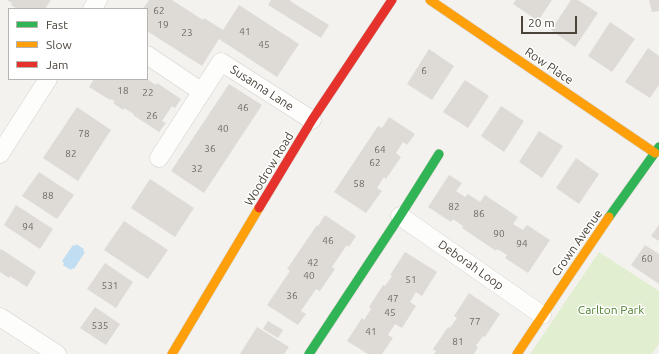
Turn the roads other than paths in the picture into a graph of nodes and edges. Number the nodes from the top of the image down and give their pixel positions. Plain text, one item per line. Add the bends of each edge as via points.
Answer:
1 (392, 0) edge
2 (430, 0) edge
3 (148, 56) edge
4 (47, 80) edge
5 (202, 92) junction
6 (312, 120) junction
7 (657, 150) edge
8 (0, 154) edge
9 (439, 154) dead end
10 (159, 158) dead end
11 (400, 216) junction
12 (542, 315) junction
13 (0, 317) edge
14 (57, 354) edge
15 (172, 354) edge
16 (309, 354) edge
17 (517, 354) edge

1 - 6 street, Woodrow Road
2 - 7 street, Row Place
3 - 5 street
4 - 8 street
5 - 6 street, Susanna Lane via 221,62
5 - 10 street, Susanna Lane
6 - 15 street, Woodrow Road
7 - 12 street, Crown Avenue
9 - 11 street
11 - 12 street, Deborah Loop
11 - 16 street
12 - 17 street, Crown Avenue
13 - 14 street

